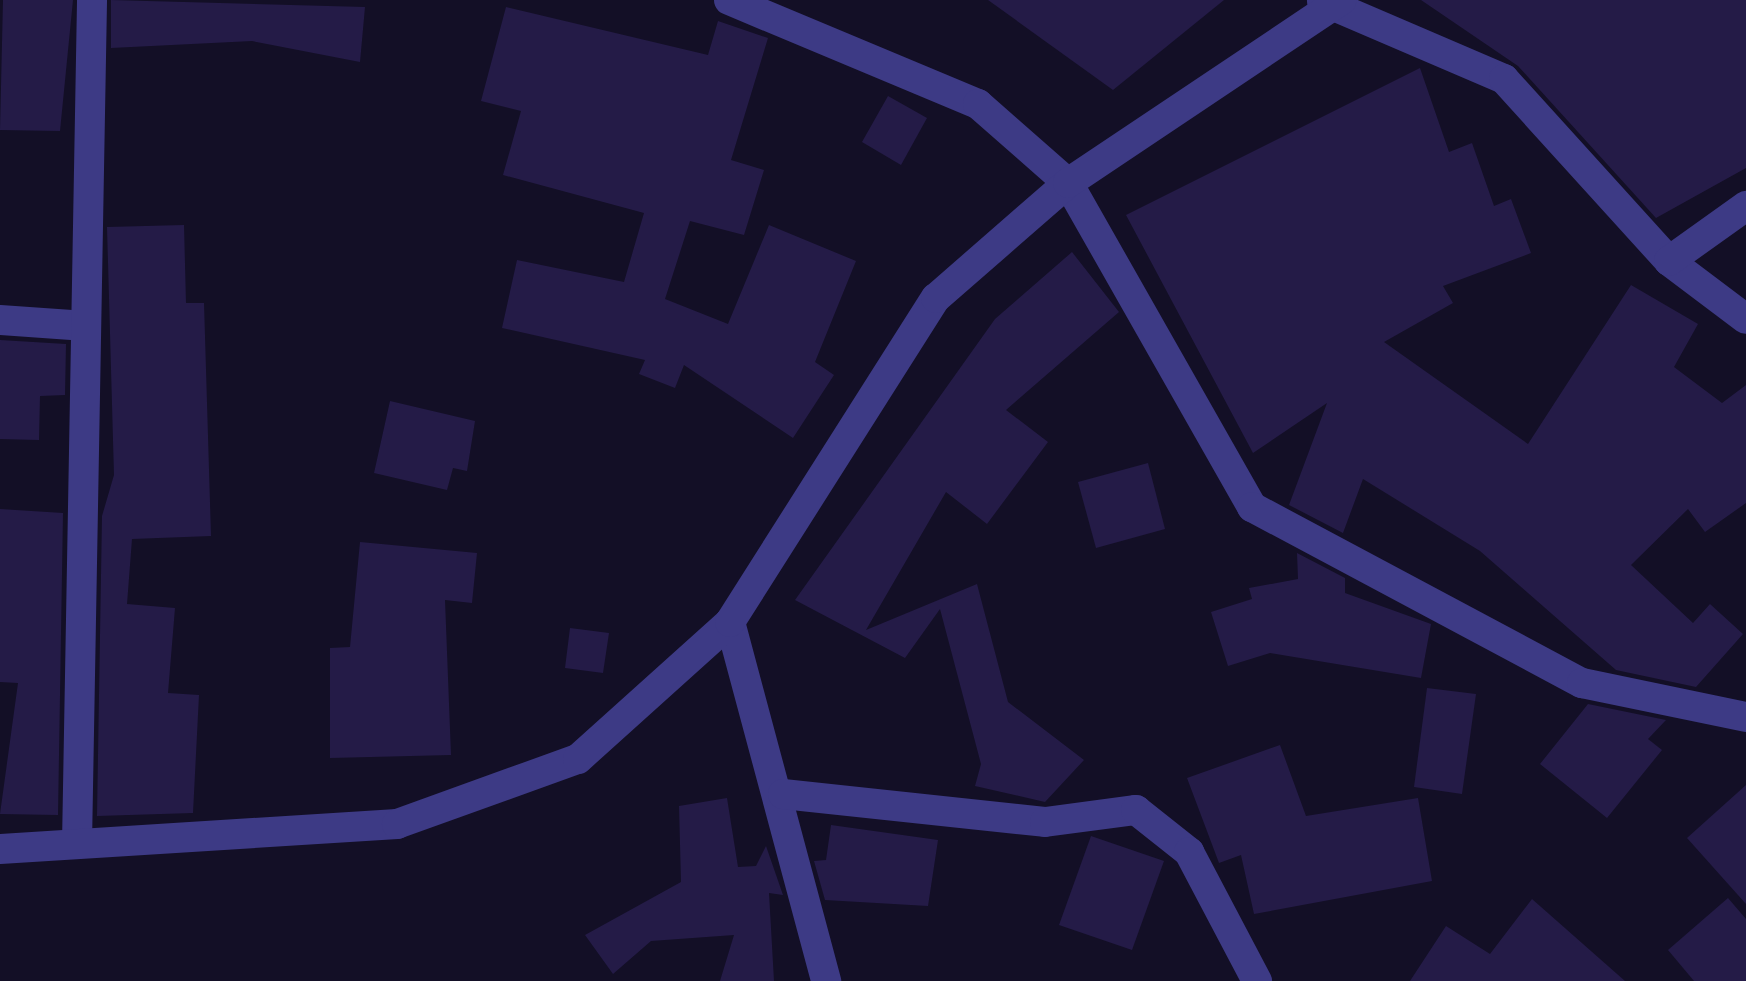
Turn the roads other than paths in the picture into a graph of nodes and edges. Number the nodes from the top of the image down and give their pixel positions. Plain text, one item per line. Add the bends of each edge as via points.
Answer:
1 (92, 0) edge
2 (729, 0) edge
3 (1332, 2) edge
4 (1068, 183) junction
5 (1746, 206) edge
6 (1669, 261) junction
7 (1746, 319) edge
8 (0, 320) edge
9 (86, 326) junction
10 (730, 622) junction
11 (1746, 717) edge
12 (783, 794) junction
13 (77, 844) junction
14 (0, 849) edge
15 (826, 981) edge
16 (1257, 981) edge

1 - 9 street
2 - 4 street via 977,104
3 - 4 street
3 - 6 street via 1504,79
4 - 10 street via 936,298
4 - 11 street via 1252,507 1582,682
5 - 6 street
6 - 7 street
8 - 9 street
9 - 13 street
10 - 12 street
10 - 13 street via 578,759 397,824
12 - 15 street
12 - 16 street via 1045,822 1136,810 1189,852
13 - 14 street

